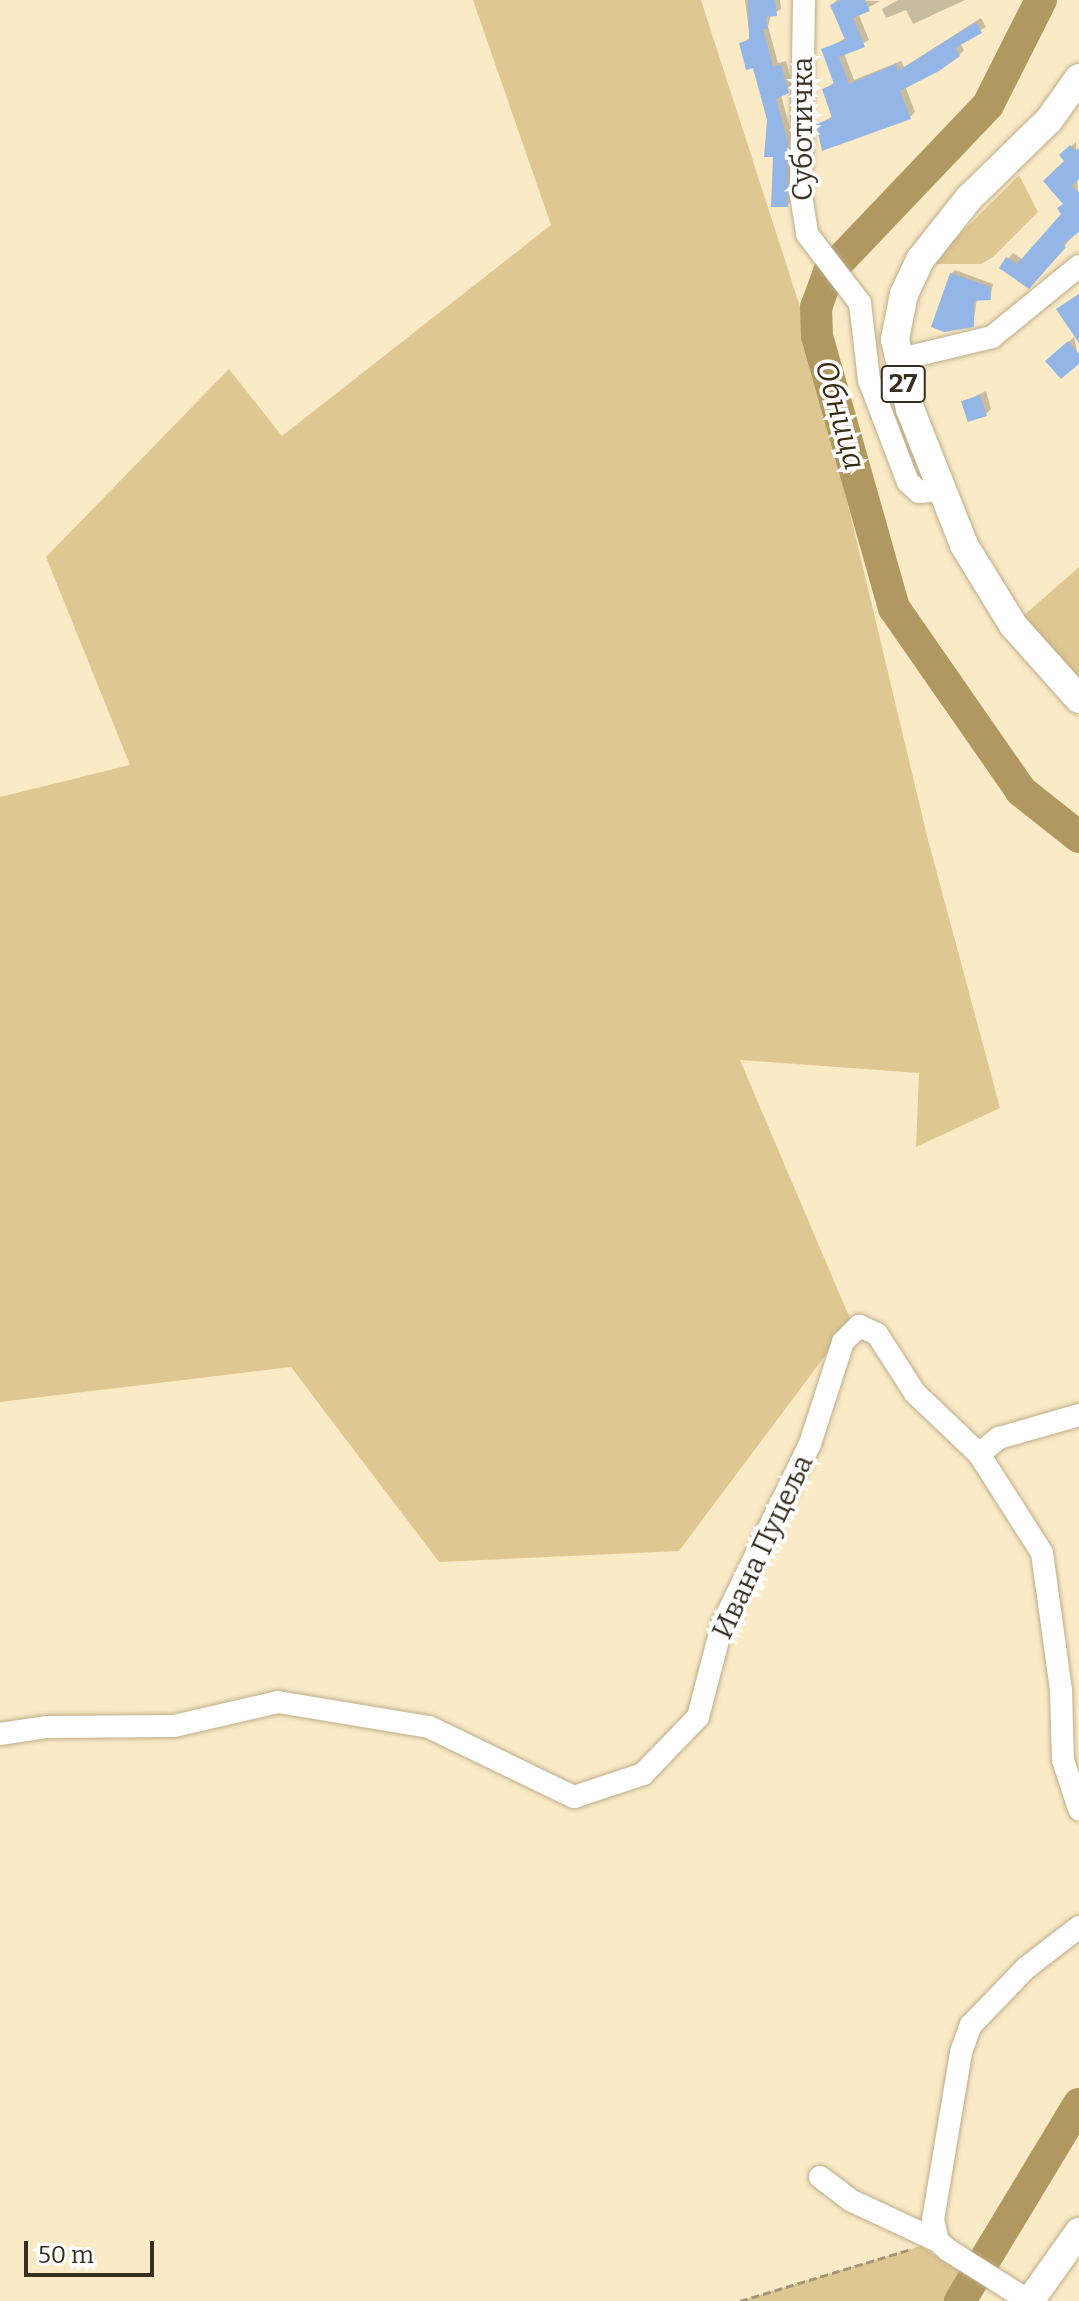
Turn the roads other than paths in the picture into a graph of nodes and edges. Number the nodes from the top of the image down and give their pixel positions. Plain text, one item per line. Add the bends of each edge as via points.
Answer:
1 (804, 0) edge
2 (1079, 78) edge
3 (1079, 266) edge
4 (897, 360) junction
5 (940, 490) junction
6 (1079, 699) edge
7 (1079, 1415) edge
8 (979, 1454) junction
9 (0, 1734) edge
10 (1076, 1804) edge
11 (1079, 1927) edge
12 (820, 2177) dead end
13 (1079, 2232) edge
14 (940, 2237) junction
15 (1029, 2301) edge

1 - 5 street, Суботичка via 801,195 812,241 854,292 863,312 873,395 908,482 919,492
2 - 4 main road, 27 via 1049,120 969,198 920,260 896,324
3 - 4 street via 992,337
4 - 5 main road, 27
5 - 6 main road, 27 via 987,586 1013,625
7 - 8 street via 999,1438
8 - 9 street, Ивана Пуцеља via 915,1393 877,1334 859,1326 843,1342 810,1444 722,1625 698,1717 643,1774 574,1797 429,1727 278,1702 174,1726 47,1727
8 - 10 street, Ивана Пуцеља via 1042,1553 1061,1690 1063,1760
11 - 14 street via 1026,1968 971,2025 961,2052
12 - 14 street via 850,2200
13 - 15 main road
14 - 15 street

